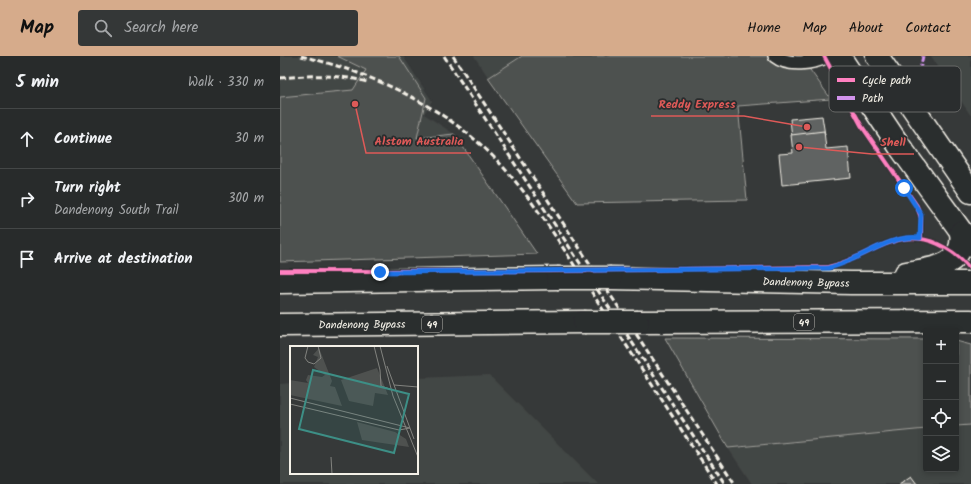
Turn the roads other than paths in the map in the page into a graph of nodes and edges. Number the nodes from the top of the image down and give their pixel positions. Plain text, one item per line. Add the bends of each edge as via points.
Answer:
1 (775, 56) edge
2 (828, 56) edge
3 (839, 56) edge
4 (877, 56) edge
5 (845, 66) edge
6 (884, 66) edge
7 (875, 112) edge
8 (916, 112) edge
9 (971, 192) edge
10 (961, 231) edge
11 (280, 282) edge
12 (851, 283) junction
13 (971, 283) edge
14 (970, 321) edge
15 (280, 325) edge

1 - 2 street via 785,61 797,62 816,61
3 - 5 highway
4 - 6 highway
7 - 10 highway
8 - 9 highway
10 - 12 highway via 960,251 948,262 927,270
11 - 12 highway, Dandenong Bypass, bridge via 611,278
12 - 13 highway, Dandenong Bypass
14 - 15 highway, Dandenong Bypass / 49, bridge

